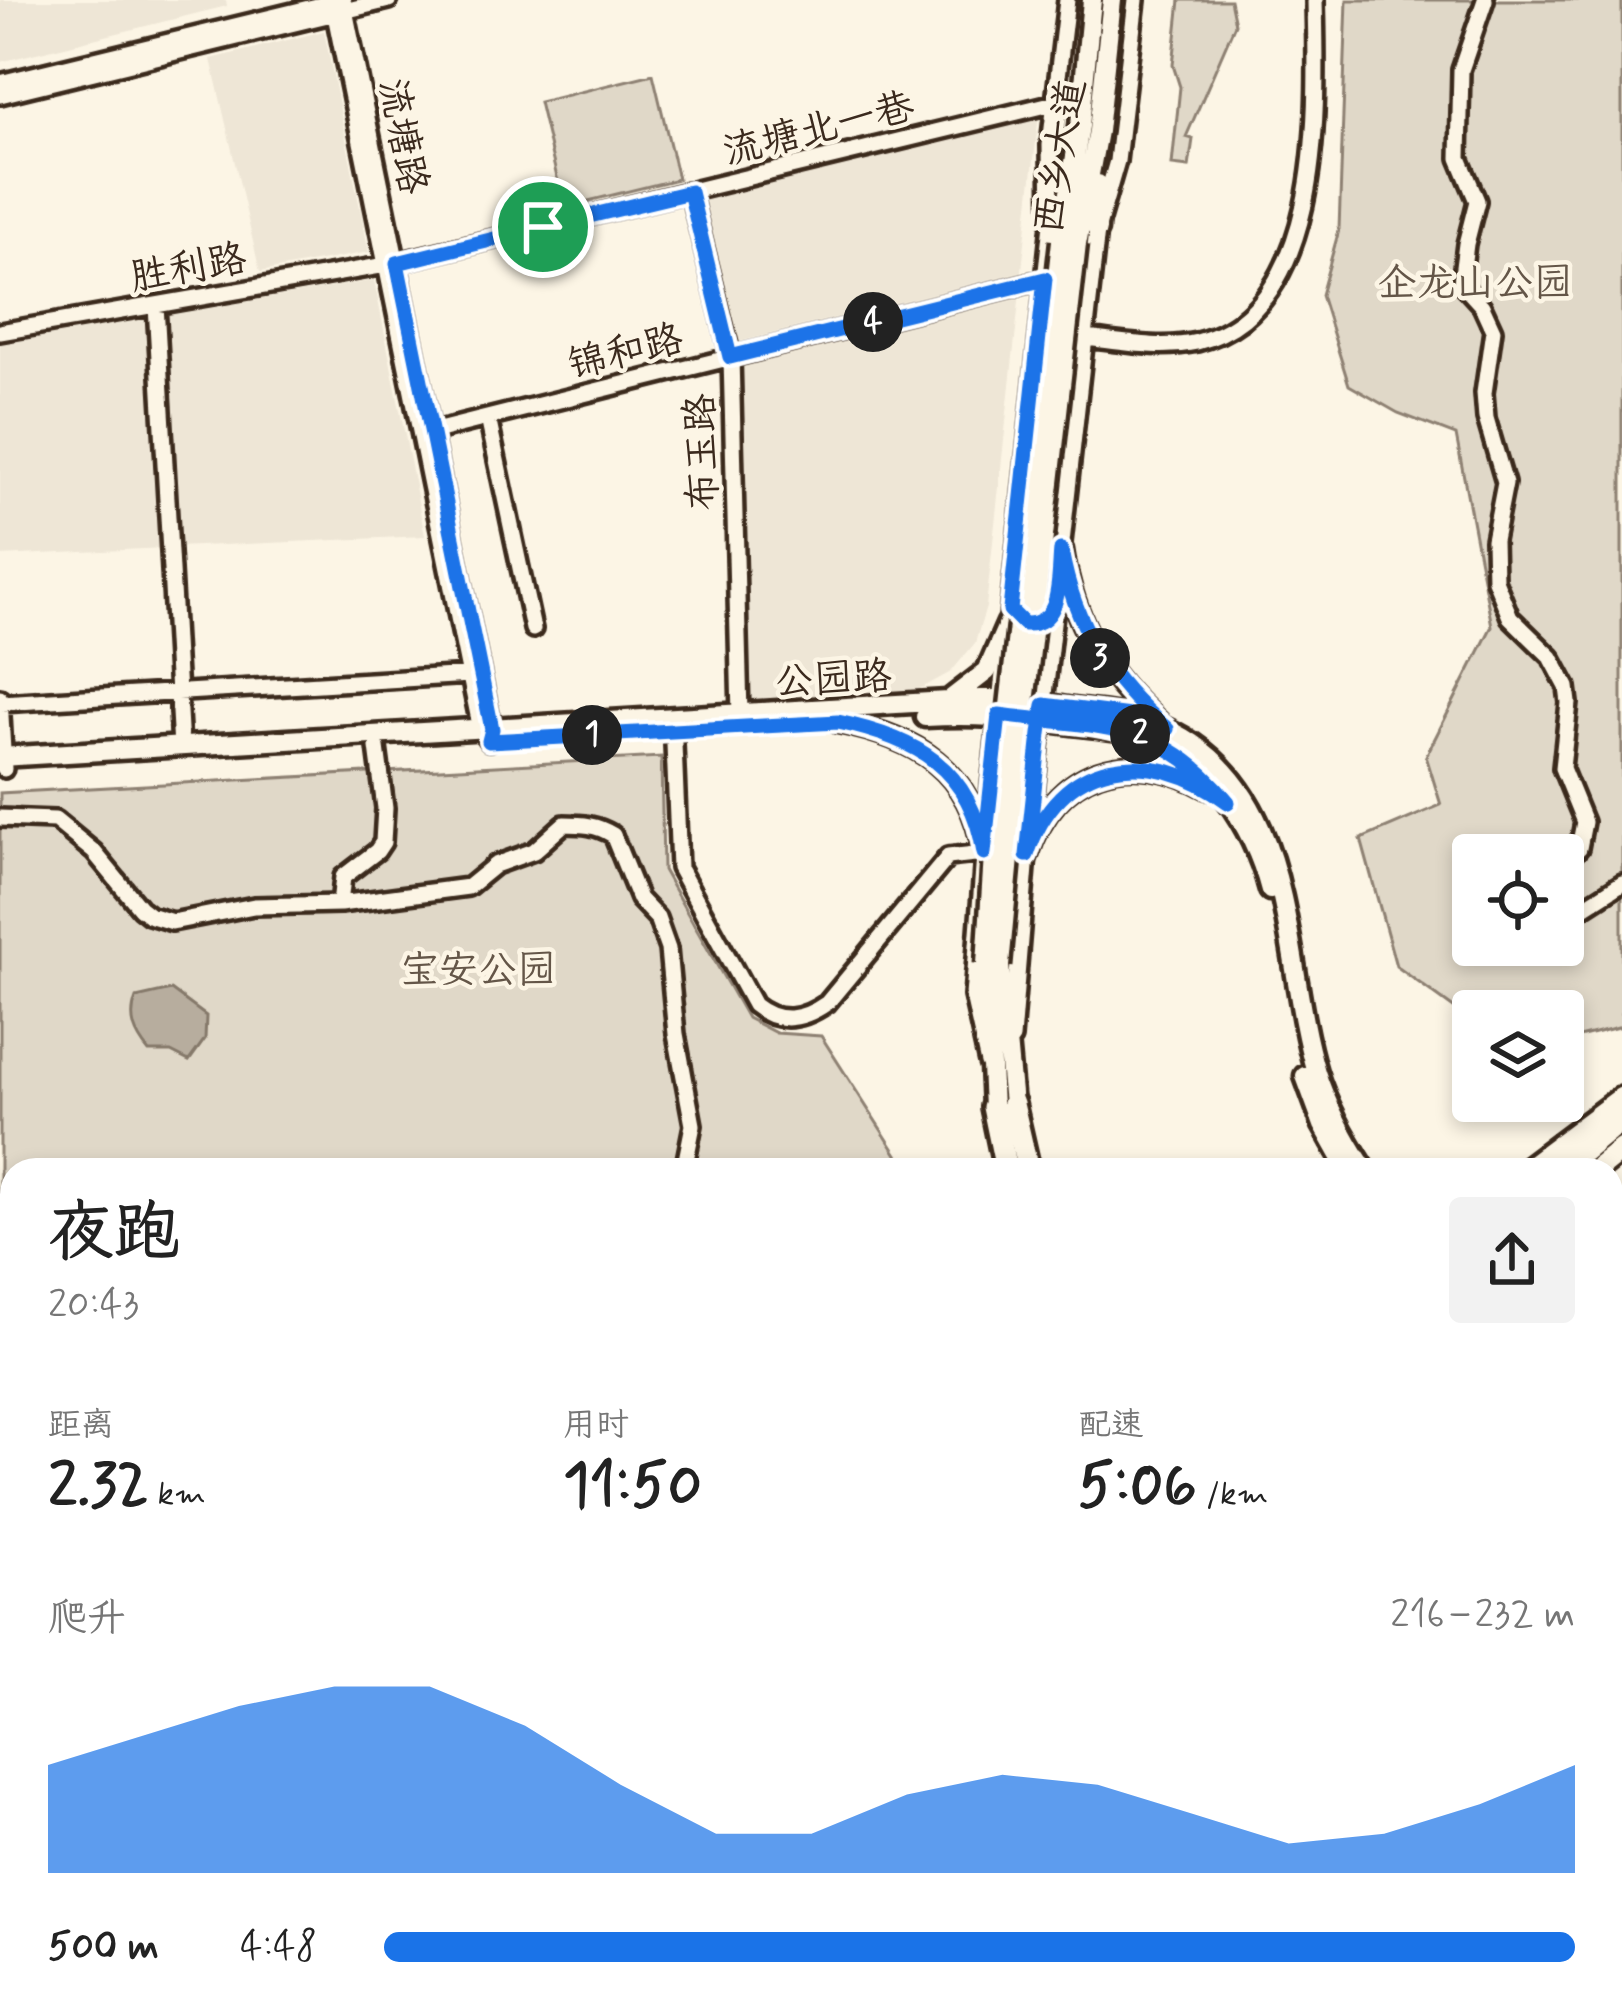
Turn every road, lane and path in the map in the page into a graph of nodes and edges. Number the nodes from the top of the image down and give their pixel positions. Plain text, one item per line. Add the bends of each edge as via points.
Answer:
1 (389, 0) edge
2 (1066, 0) edge
3 (1112, 0) edge
4 (1136, 0) edge
5 (1315, 0) edge
6 (1485, 0) edge
7 (338, 4) edge
8 (1089, 6) edge
9 (0, 83) edge
10 (0, 95) edge
11 (1055, 103) junction
12 (1089, 129) junction
13 (690, 192) junction
14 (1097, 230) junction
15 (1063, 236) junction
16 (392, 264) junction
17 (1045, 279) junction
18 (156, 305) junction
19 (0, 332) edge
20 (1086, 338) junction
21 (730, 357) junction
22 (488, 418) junction
23 (431, 432) junction
24 (1061, 550) junction
25 (1055, 607) junction
26 (1009, 616) junction
27 (533, 629) dead end
28 (470, 675) junction
29 (178, 692) junction
30 (0, 699) edge
31 (937, 704) junction
32 (999, 707) junction
33 (1043, 712) junction
34 (740, 715) junction
35 (838, 722) junction
36 (673, 725) junction
37 (1167, 729) junction
38 (487, 734) junction
39 (181, 747) junction
40 (377, 748) junction
41 (2, 763) edge
42 (1228, 802) junction
43 (989, 804) junction
44 (1031, 814) junction
45 (0, 818) edge
46 (1582, 834) edge
47 (984, 853) junction
48 (1027, 855) junction
49 (1622, 884) edge
50 (340, 904) junction
51 (1584, 907) edge
52 (1000, 1067) junction
53 (1622, 1098) edge
54 (1004, 1106) junction
55 (1622, 1119) edge
56 (686, 1158) edge
57 (1006, 1158) edge
58 (1024, 1158) edge
59 (1341, 1158) edge
60 (1358, 1158) edge
61 (1542, 1158) edge
62 (1575, 1158) edge

1 - 7 street
2 - 11 street
3 - 12 main road, 西乡大道
4 - 14 street via 1117,161
5 - 20 street via 1315,143 1274,286 1250,314 1202,341
6 - 46 street via 1460,70 1459,158 1477,201 1461,283 1492,330 1485,405 1505,483 1495,580 1510,617 1551,657 1567,687 1562,768
7 - 9 street
7 - 10 street
7 - 16 street, 流塘路
8 - 12 main road, 西乡大道
11 - 13 street, 流塘北一巷
11 - 15 street via 1050,145
12 - 14 main road
12 - 15 main road, 西乡大道
13 - 16 street, 流塘北一巷
13 - 21 street, 布玉路
14 - 20 street
15 - 17 street
15 - 52 main road, 西乡大道, bridge via 994,840
16 - 18 street, 胜利路
16 - 23 street, 流塘路
16 - 28 street, 流塘路
17 - 21 street, 锦和路
17 - 26 street
18 - 19 street, 胜利路
18 - 29 street
20 - 24 street
21 - 22 street, 锦和路
21 - 34 street, 布玉路
22 - 23 street, 锦和路
22 - 27 street
23 - 38 street, 流塘路
24 - 25 street
24 - 37 main road via 1096,652
25 - 26 street via 1031,625
25 - 33 street
26 - 31 main road via 987,671
26 - 32 street
28 - 29 street
28 - 38 street, 流塘路
29 - 30 street
29 - 39 street
30 - 41 street
31 - 32 main road, 公园路
31 - 34 main road, 公园路
32 - 33 main road, 公园路
32 - 35 main road, 公园路
32 - 43 street
33 - 37 main road, 公园路 via 1130,716
33 - 42 main road, 公园路 via 1159,741
33 - 44 street
34 - 36 main road, 公园路
35 - 36 main road, 公园路
35 - 47 main road via 891,736 937,761 965,794
36 - 38 main road, 公园路
36 - 47 street via 679,868 754,1005 768,1016 808,1016 827,1003 948,856
37 - 60 main road, 公园路 via 1226,776 1264,835 1283,892 1315,1068
38 - 39 main road, 公园路
38 - 40 main road, 公园路
39 - 41 main road, 公园路
40 - 41 main road, 公园路
40 - 50 street via 386,826 377,851 343,877
42 - 48 main road via 1163,769 1106,770 1062,793
42 - 59 main road, 公园路 via 1268,880 1301,1062
43 - 44 street via 1001,790 1017,790
43 - 47 street
44 - 48 street
45 - 50 street via 56,820 161,920
47 - 52 street via 974,996 982,1049
48 - 52 street via 1017,1007
49 - 51 street
50 - 56 street via 468,887 564,824 613,835 668,949 693,1125
52 - 54 main road, 西乡大道
53 - 61 highway
54 - 57 highway
54 - 58 highway
55 - 62 highway

